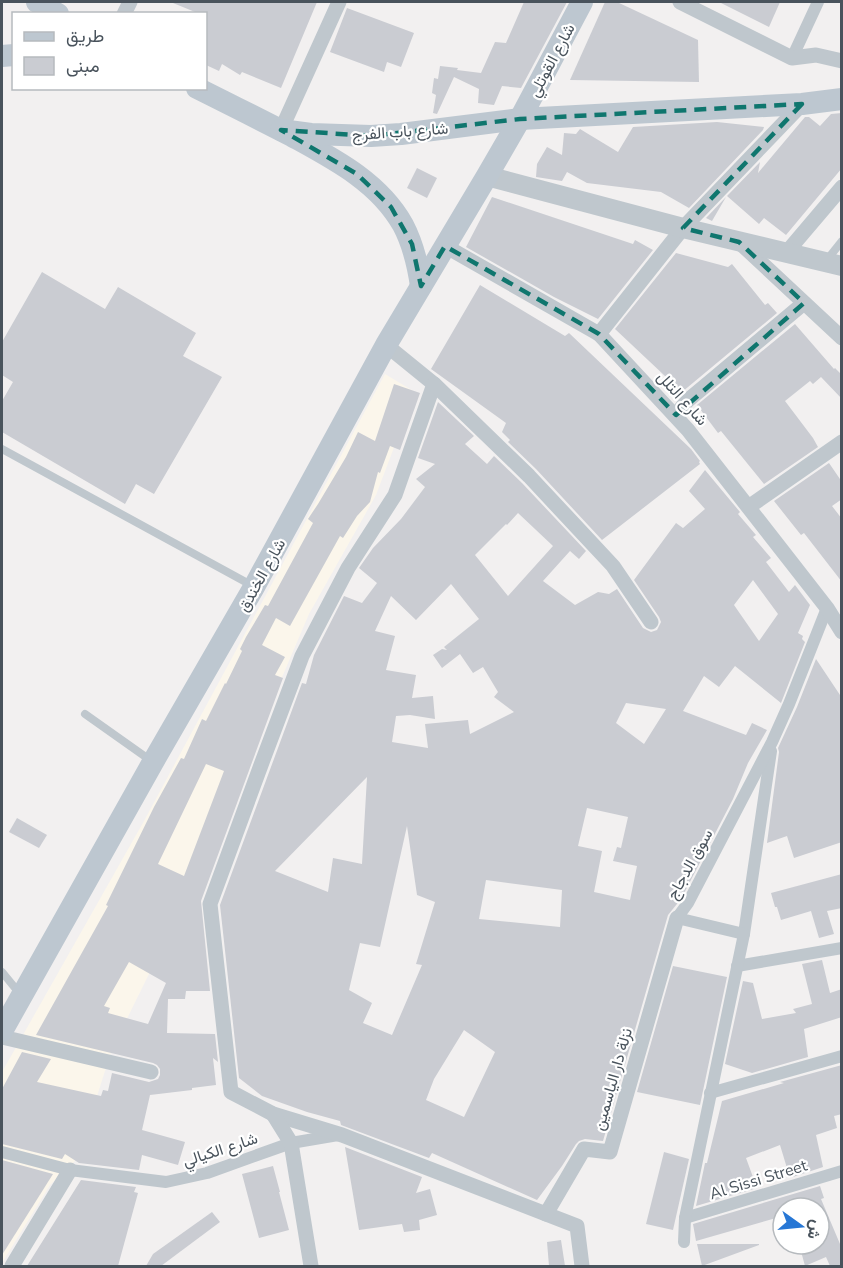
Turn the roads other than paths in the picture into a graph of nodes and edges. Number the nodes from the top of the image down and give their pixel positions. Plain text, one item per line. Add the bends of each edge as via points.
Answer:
1 (37, 2) edge
2 (339, 2) edge
3 (582, 2) edge
4 (680, 2) edge
5 (818, 2) edge
6 (54, 12) edge
7 (792, 58) junction
8 (842, 61) edge
9 (206, 93) edge
10 (842, 99) edge
11 (802, 104) junction
12 (520, 119) junction
13 (280, 130) junction
14 (488, 176) junction
15 (842, 187) edge
16 (683, 228) junction
17 (842, 241) edge
18 (739, 242) junction
19 (445, 246) junction
20 (786, 253) junction
21 (833, 264) edge
22 (421, 286) junction
23 (804, 303) junction
24 (599, 334) junction
25 (842, 338) edge
26 (386, 345) junction
27 (434, 384) junction
28 (676, 415) junction
29 (842, 442) edge
30 (2, 449) edge
31 (750, 506) junction
32 (254, 587) junction
33 (828, 608) junction
34 (651, 622) dead end
35 (840, 626) edge
36 (85, 714) dead end
37 (772, 742) junction
38 (153, 762) junction
39 (677, 918) junction
40 (744, 934) junction
41 (842, 948) edge
42 (737, 966) junction
43 (2, 972) edge
44 (21, 996) junction
45 (2, 1031) edge
46 (2, 1037) edge
47 (842, 1056) edge
48 (151, 1072) dead end
49 (711, 1093) junction
50 (273, 1114) junction
51 (342, 1135) junction
52 (291, 1143) junction
53 (2, 1152) edge
54 (70, 1170) junction
55 (842, 1171) edge
56 (546, 1214) junction
57 (685, 1218) junction
58 (684, 1242) dead end
59 (12, 1266) edge
60 (311, 1266) edge
61 (582, 1266) edge

1 - 6 main road
2 - 13 street
3 - 12 main road, شارع القوتلي
4 - 7 street
5 - 7 street
7 - 8 street via 816,55
9 - 13 main road, شارع باب الفرج
10 - 11 main road, شارع باب الفرج
11 - 12 main road, شارع باب الفرج
11 - 16 street
12 - 13 main road, شارع باب الفرج via 371,136
12 - 14 main road, شارع الخندق
13 - 22 main road, شارع باب الفرج via 357,174 391,207 412,244
14 - 16 street
14 - 19 main road, شارع الخندق
15 - 20 street
16 - 18 street
16 - 24 street
17 - 21 lane
18 - 20 street
18 - 23 street
19 - 22 main road, شارع الخندق
19 - 24 street, شارع التلل
20 - 21 street
22 - 26 main road, شارع الخندق
23 - 25 street
23 - 28 street via 687,401
24 - 28 street, شارع التلل
26 - 27 street
26 - 32 main road, شارع الخندق
27 - 34 street via 529,476 612,566
27 - 50 street via 395,495 348,568 302,656 210,904 231,1092
28 - 31 street, شارع التلل
29 - 31 street
30 - 32 lane
31 - 33 street, شارع التلل
32 - 38 main road, شارع الخندق
33 - 35 street, شارع التلل
33 - 37 street, سوق الدجاج
36 - 38 lane
37 - 39 street, سوق الدجاج
37 - 40 street
38 - 44 main road, شارع الخندق
39 - 40 street, سوق الدجاج
39 - 56 street, نزلة دار الياسمين via 610,1152 584,1149
40 - 42 street
41 - 42 street
42 - 49 street
43 - 44 lane
44 - 45 main road, شارع الخندق
46 - 48 street
47 - 49 street
49 - 57 street
50 - 51 street
50 - 52 street
51 - 52 street, شارع الكيالي
51 - 56 street
52 - 54 street, شارع الكيالي via 207,1173 166,1182
52 - 60 street
53 - 54 street, شارع الكيالي
54 - 59 street
55 - 57 street, Al Sissi Street
56 - 61 street via 577,1226
57 - 58 street

